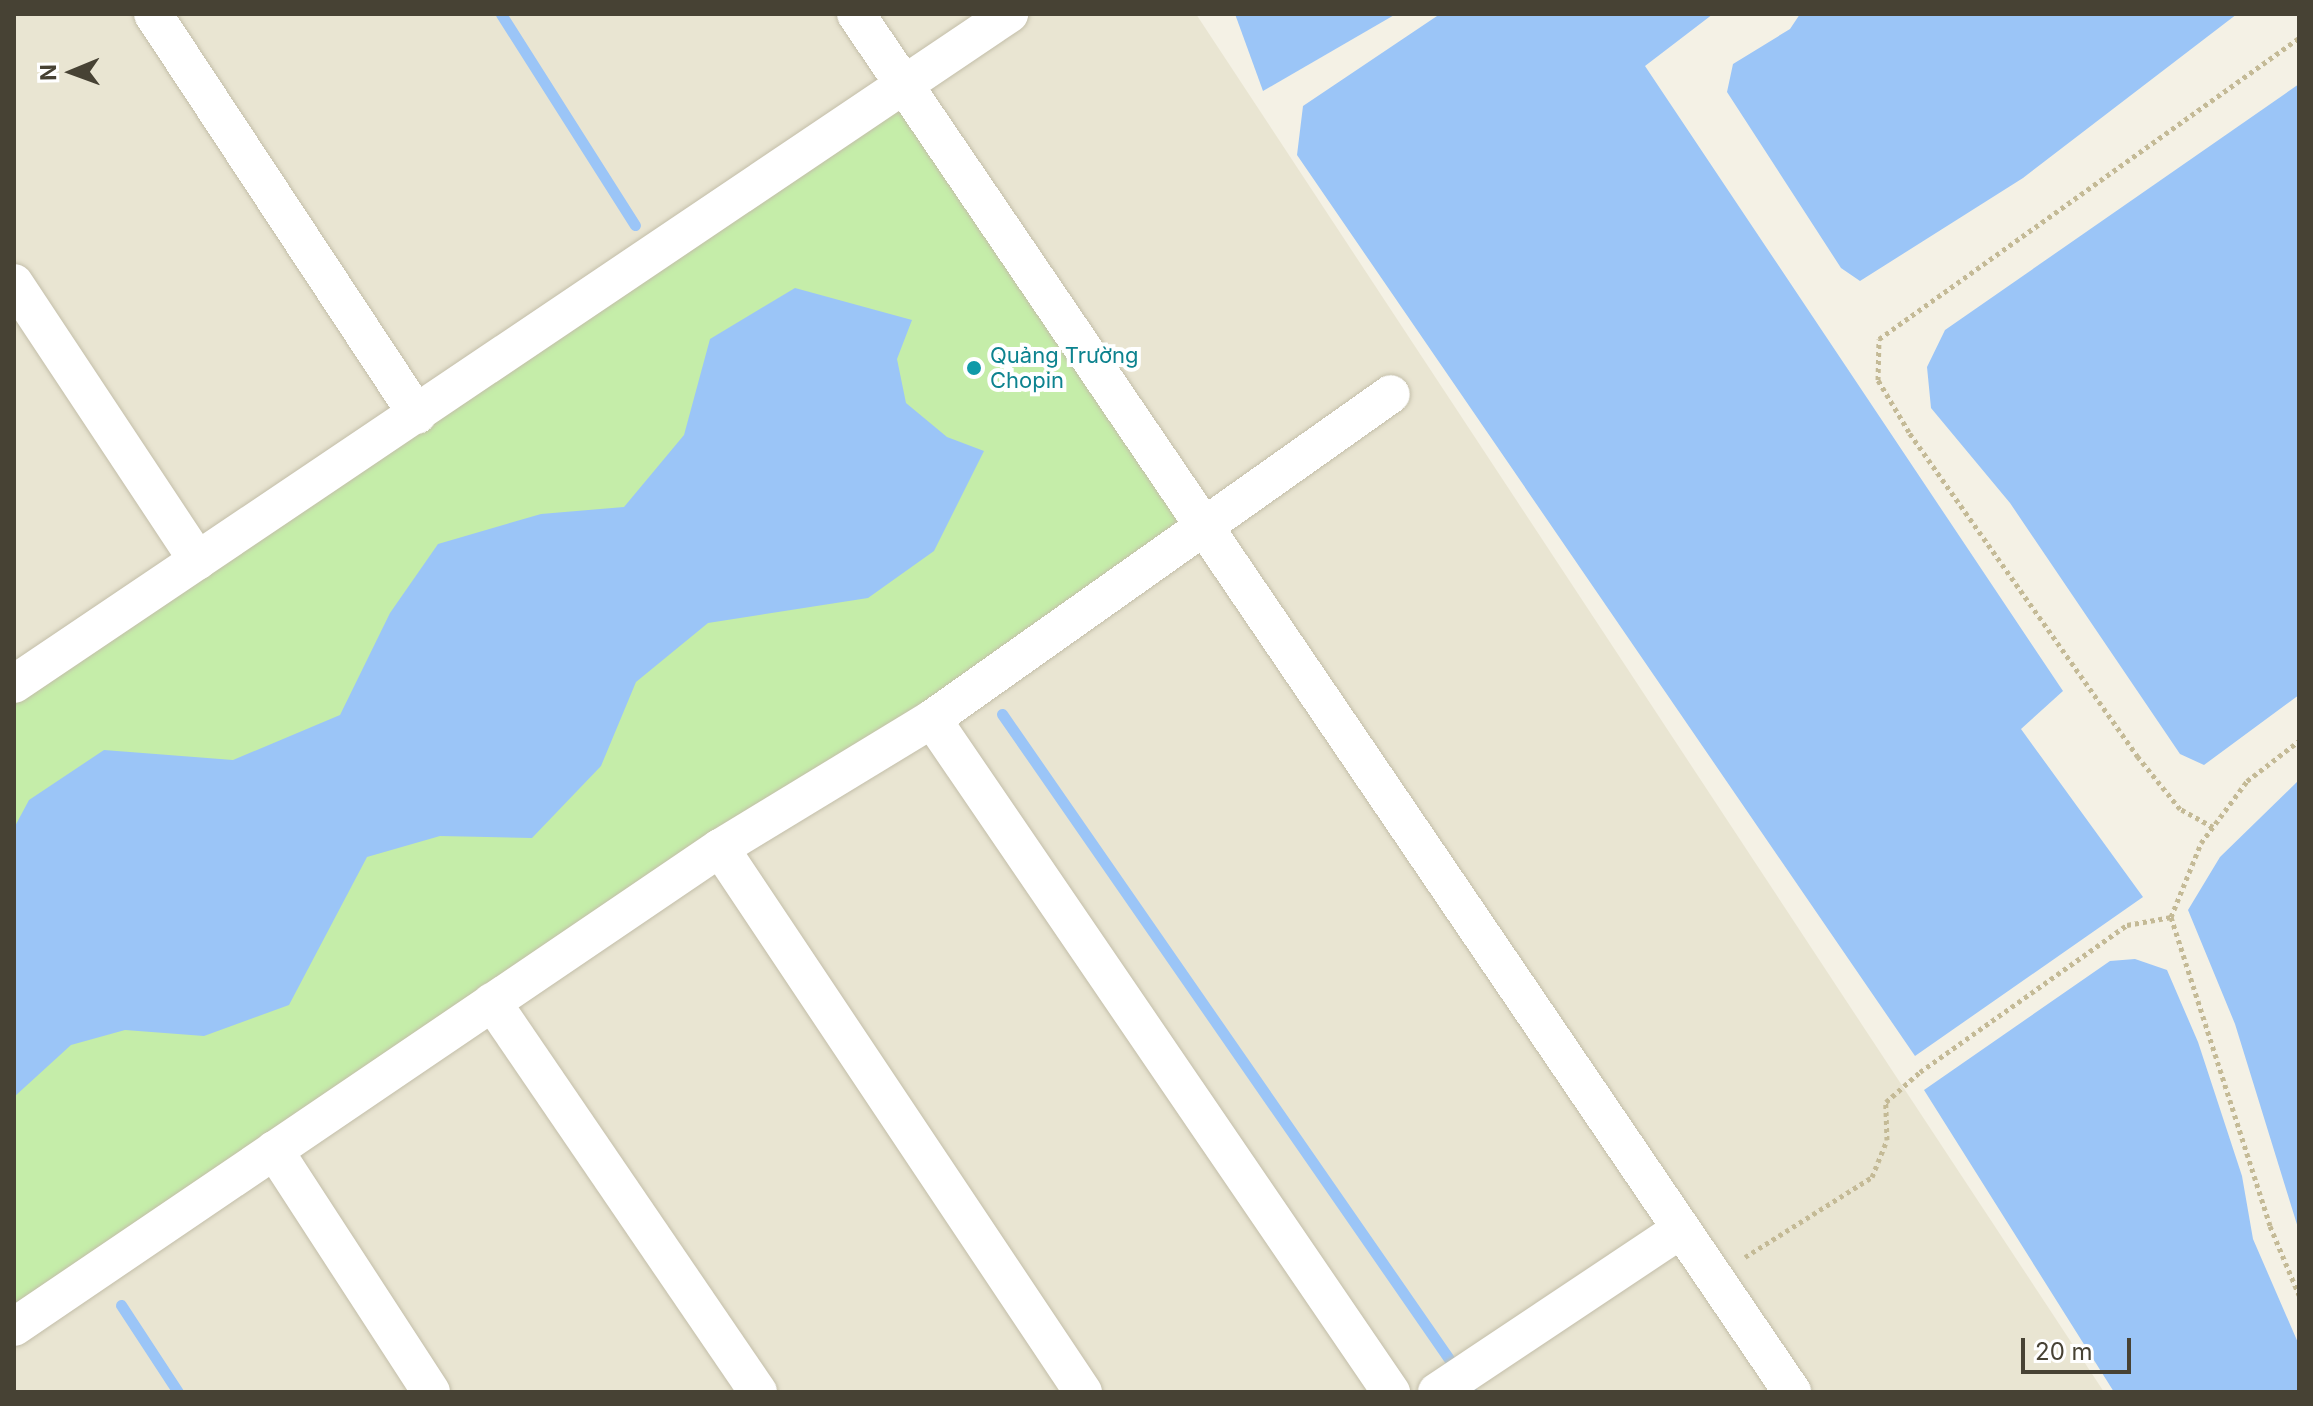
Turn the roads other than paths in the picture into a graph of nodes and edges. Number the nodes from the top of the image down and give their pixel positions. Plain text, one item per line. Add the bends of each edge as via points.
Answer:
1 (153, 14) edge
2 (856, 14) edge
3 (1009, 14) edge
4 (906, 89) junction
5 (14, 283) edge
6 (1391, 394) dead end
7 (417, 415) junction
8 (1201, 523) junction
9 (198, 561) junction
10 (14, 684) edge
11 (932, 719) junction
12 (720, 848) junction
13 (492, 1002) junction
14 (274, 1150) junction
15 (1681, 1229) junction
16 (14, 1327) edge
17 (431, 1392) edge
18 (758, 1392) edge
19 (1083, 1392) edge
20 (1391, 1392) edge
21 (1437, 1392) edge
22 (1792, 1392) edge

1 - 7 street
2 - 4 street
3 - 4 street
4 - 7 street
4 - 8 street
5 - 9 street
6 - 8 street
7 - 9 street
8 - 11 street
8 - 15 street
9 - 10 street
11 - 12 street
11 - 20 street
12 - 13 street
12 - 19 street
13 - 14 street
13 - 18 street
14 - 16 street
14 - 17 street
15 - 21 street
15 - 22 street

